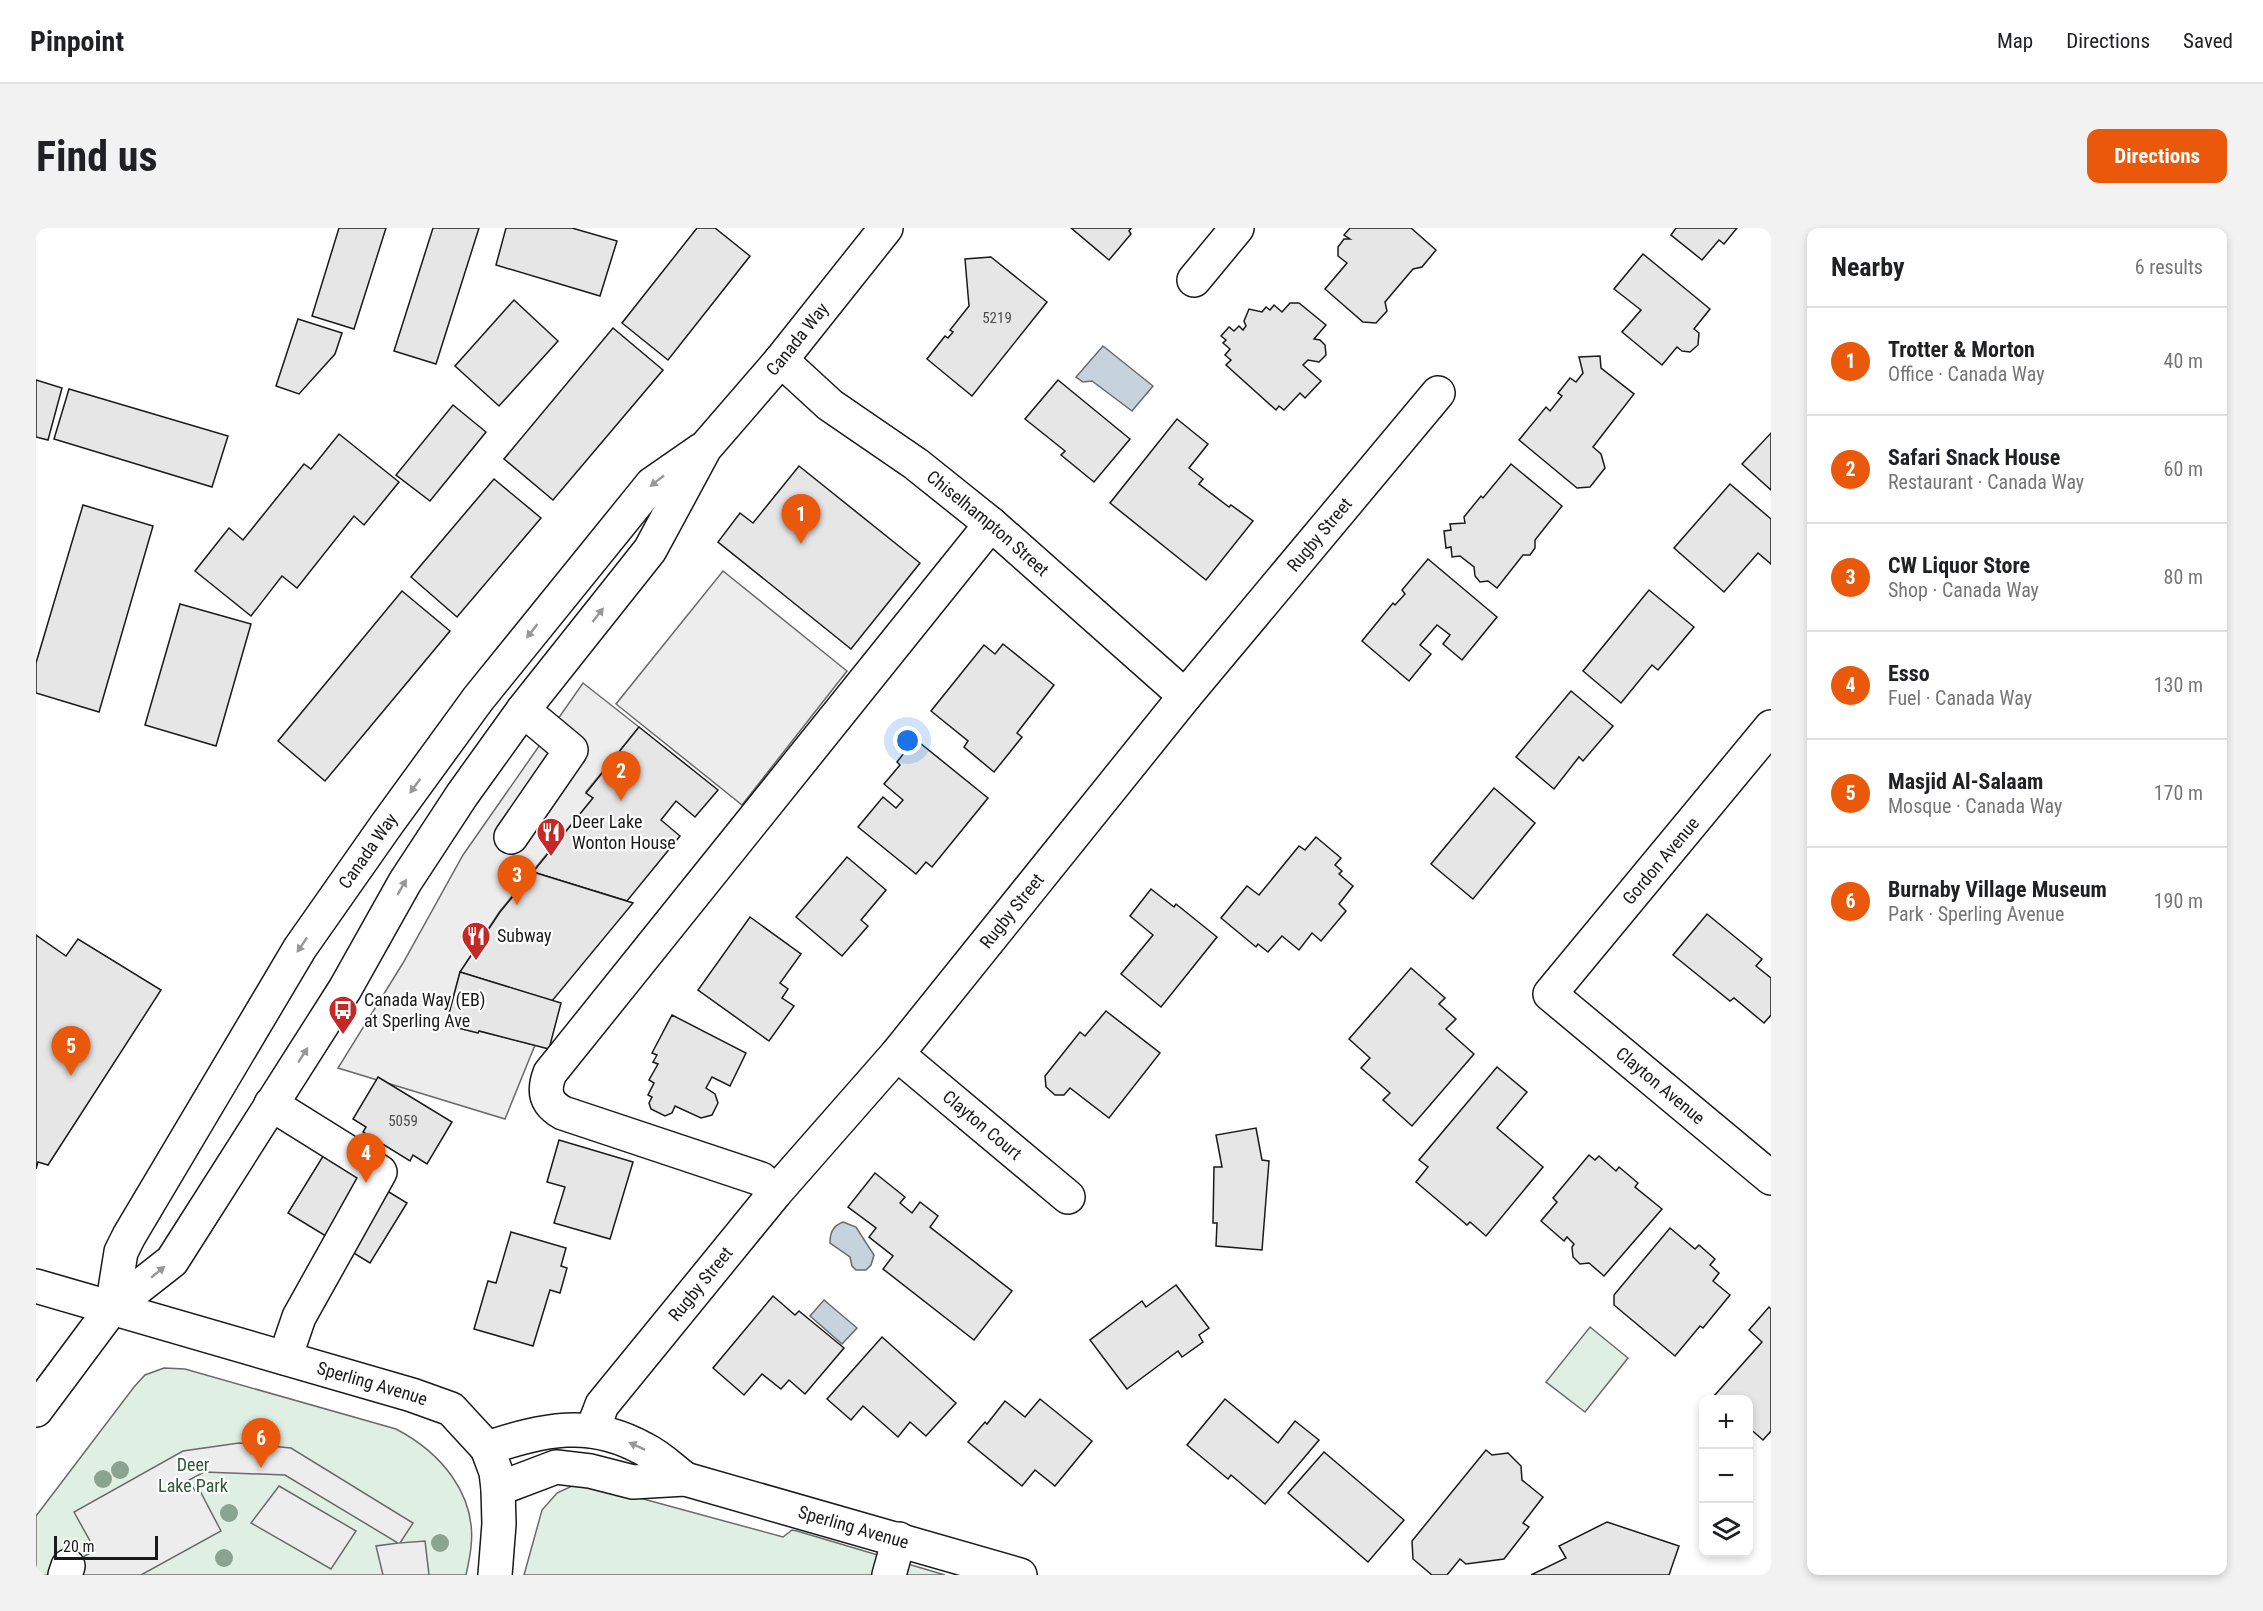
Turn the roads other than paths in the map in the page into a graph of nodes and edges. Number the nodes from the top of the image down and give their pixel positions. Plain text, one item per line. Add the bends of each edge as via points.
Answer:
1 (886, 228) edge
2 (1237, 228) edge
3 (1194, 280) dead end
4 (781, 360) junction
5 (1438, 393) dead end
6 (705, 447) junction
7 (991, 524) junction
8 (1185, 696) junction
9 (523, 710) junction
10 (1771, 727) edge
11 (511, 837) dead end
12 (1550, 994) joint
13 (897, 1054) junction
14 (272, 1104) junction
15 (1771, 1178) edge
16 (775, 1193) junction
17 (1068, 1197) dead end
18 (36, 1286) edge
19 (112, 1308) junction
20 (285, 1358) junction
21 (36, 1410) edge
22 (592, 1431) junction
23 (487, 1448) junction
24 (685, 1479) junction
25 (498, 1489) junction
26 (898, 1539) junction
27 (495, 1575) edge
28 (889, 1575) edge
29 (1020, 1575) edge

1 - 4 street, Canada Way
2 - 3 street
4 - 6 street, Canada Way
4 - 7 street, Chiselhampton Street via 831,405 916,464
5 - 8 street, Rugby Street
9 -> 6 street, Canada Way via 650,550
6 -> 19 street, Canada Way via 652,484 576,575 478,699 300,948 129,1236 121,1252
7 - 8 street, Chiselhampton Street
7 - 16 street via 547,1079 548,1101 563,1113 761,1179
8 - 13 street, Rugby Street
9 - 11 street via 571,750
14 -> 9 street, Canada Way via 345,989 405,882
10 - 12 street, Gordon Avenue
12 - 15 street, Clayton Avenue
13 - 16 street, Rugby Street
13 - 17 street, Clayton Court
19 -> 14 street, Canada Way via 172,1261
14 - 20 street via 380,1172 299,1317
16 - 22 street, Rugby Street via 602,1405
18 - 19 street, Sperling Avenue
19 - 20 street, Sperling Avenue
19 - 21 street, Canada Way
20 - 23 street, Sperling Avenue via 451,1409
22 - 23 street, Sperling Avenue via 550,1430
24 -> 22 street, Sperling Avenue via 645,1449
23 - 25 street
24 - 25 street, Sperling Avenue via 633,1482 556,1467
24 - 26 street, Sperling Avenue
25 - 27 street
26 - 28 street
26 - 29 street, Sperling Avenue

